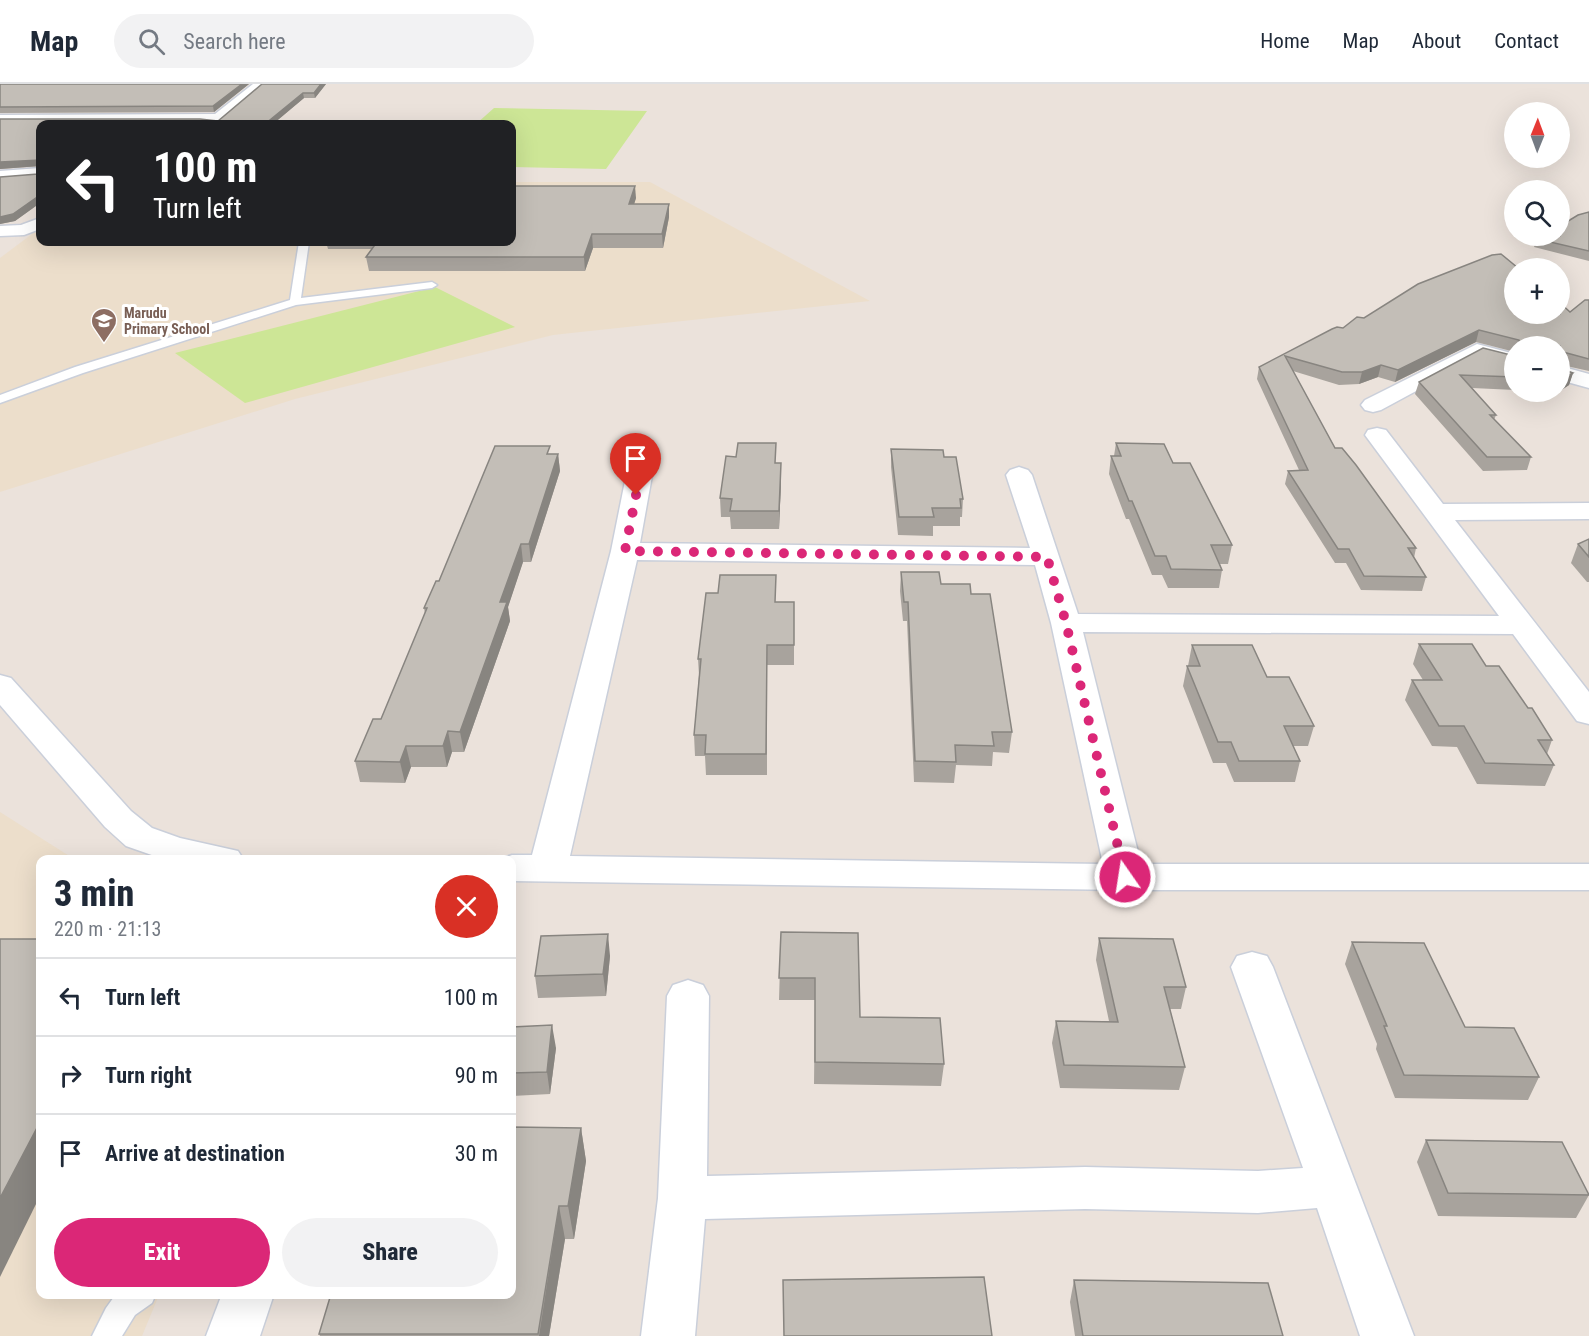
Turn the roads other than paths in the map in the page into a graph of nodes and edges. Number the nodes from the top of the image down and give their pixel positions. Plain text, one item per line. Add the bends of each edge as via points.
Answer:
1 (261, 84) edge
2 (0, 119) edge
3 (108, 120) edge
4 (216, 120) edge
5 (36, 173) edge
6 (0, 176) edge
7 (32, 226) edge
8 (0, 231) edge
9 (303, 246) edge
10 (0, 248) edge
11 (432, 285) dead end
12 (295, 302) junction
13 (1504, 358) edge
14 (1570, 376) edge
15 (1589, 381) edge
16 (0, 399) edge
17 (1373, 405) dead end
18 (1377, 435) dead end
19 (1019, 475) dead end
20 (639, 476) dead end
21 (1589, 511) edge
22 (1437, 512) junction
23 (625, 551) junction
24 (1047, 557) junction
25 (1066, 623) junction
26 (1522, 625) junction
27 (0, 685) edge
28 (1589, 714) edge
29 (201, 855) edge
30 (516, 868) edge
31 (548, 868) junction
32 (1125, 877) junction
33 (1589, 877) edge
34 (1252, 967) dead end
35 (688, 996) dead end
36 (1333, 1186) junction
37 (682, 1198) junction
38 (133, 1299) edge
39 (246, 1299) edge
40 (107, 1336) edge
41 (233, 1336) edge
42 (668, 1336) edge
43 (1387, 1336) edge

1 - 4 street
2 - 3 street
5 - 6 street
7 - 8 street
7 - 10 street
9 - 12 lane
11 - 12 lane
12 - 16 lane
13 - 17 street via 1477,350
14 - 15 street
18 - 22 street
19 - 24 street
20 - 23 street
21 - 22 street
22 - 26 street
23 - 24 street
23 - 31 street
24 - 25 street
25 - 26 street
25 - 32 street
26 - 28 street
27 - 29 street via 118,819 139,837
30 - 31 street
31 - 32 street
32 - 33 street
34 - 36 street
35 - 37 street
36 - 37 street via 1258,1192 1085,1188
36 - 43 street
37 - 42 street
38 - 40 lane via 118,1313
39 - 41 street

